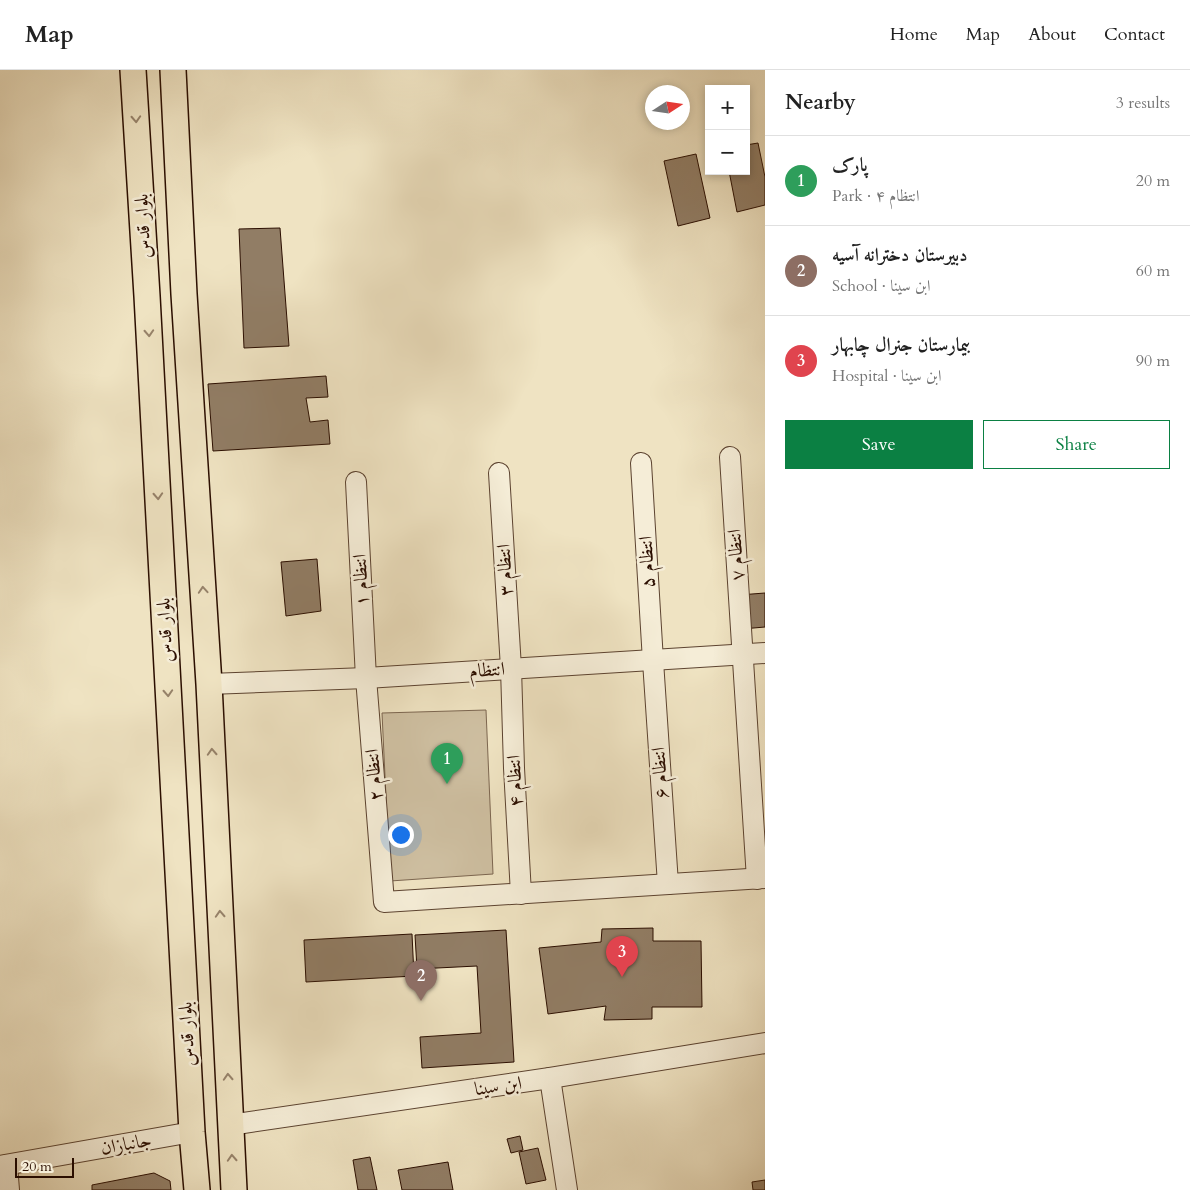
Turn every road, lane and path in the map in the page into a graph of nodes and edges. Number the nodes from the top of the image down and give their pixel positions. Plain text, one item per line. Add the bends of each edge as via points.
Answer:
1 (133, 70) edge
2 (173, 70) edge
3 (184, 294) junction
4 (147, 296) junction
5 (730, 457) dead end
6 (641, 463) dead end
7 (499, 472) dead end
8 (356, 482) dead end
9 (765, 653) edge
10 (743, 654) junction
11 (652, 661) junction
12 (510, 668) junction
13 (366, 678) junction
14 (209, 684) junction
15 (761, 878) edge
16 (668, 884) junction
17 (521, 894) junction
18 (765, 1043) edge
19 (550, 1078) junction
20 (230, 1125) junction
21 (192, 1132) junction
22 (3, 1166) edge
23 (8, 1190) edge
24 (197, 1190) edge
25 (234, 1190) edge
26 (566, 1190) edge

1 -> 4 main road, بلوار قدس
2 - 3 main road, بلوار قدس
3 - 4 main road
14 -> 3 main road, بلوار قدس
4 -> 21 main road, بلوار قدس
5 - 10 street, انتظام ۷
6 - 11 street, انتظام ۵
7 - 12 street, انتظام ۳
8 - 13 street, انتظام ۱
9 - 10 street, انتظام
10 - 11 street, انتظام
10 - 15 street, انتظام ۷
11 - 12 street, انتظام
11 - 16 street, انتظام ۶
12 - 13 street, انتظام
12 - 17 street, انتظام ۴
13 - 14 street, انتظام
13 - 17 street, انتظام ۲ via 384,902
20 -> 14 main road, بلوار قدس
15 - 16 street
16 - 17 street
18 - 19 street, ابن سینا
19 - 20 street, ابن سینا
19 - 26 street
25 -> 20 main road, بلوار قدس
21 - 22 street, جانبازان
21 - 24 main road, بلوار قدس
22 - 23 street

